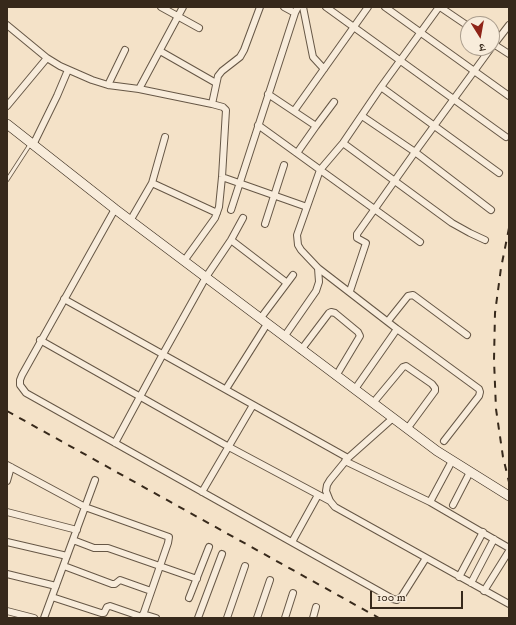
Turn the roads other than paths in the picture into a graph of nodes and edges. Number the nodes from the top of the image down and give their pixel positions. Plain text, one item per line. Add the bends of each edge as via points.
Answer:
1 (161, 7) edge
2 (183, 7) edge
3 (260, 7) edge
4 (284, 7) edge
5 (298, 7) edge
6 (303, 7) edge
7 (326, 7) edge
8 (368, 7) edge
9 (385, 7) edge
10 (440, 7) edge
11 (295, 13) junction
12 (177, 16) junction
13 (460, 21) edge
14 (7, 25) edge
15 (509, 25) edge
16 (354, 27) junction
17 (199, 28) dead end
18 (421, 32) junction
19 (500, 36) edge
20 (500, 49) edge
21 (125, 50) dead end
22 (160, 51) junction
23 (509, 54) edge
24 (484, 56) edge
25 (47, 58) junction
26 (400, 60) junction
27 (324, 69) junction
28 (68, 70) junction
29 (474, 71) junction
30 (216, 83) junction
31 (108, 85) junction
32 (381, 87) junction
33 (139, 89) junction
34 (268, 94) junction
35 (509, 96) edge
36 (454, 99) junction
37 (334, 102) dead end
38 (212, 104) junction
39 (7, 106) edge
40 (294, 111) junction
41 (362, 116) junction
42 (7, 124) edge
43 (258, 125) junction
44 (316, 126) junction
45 (434, 126) junction
46 (165, 137) dead end
47 (506, 137) dead end
48 (343, 143) junction
49 (32, 144) junction
50 (415, 152) junction
51 (297, 153) junction
52 (284, 165) dead end
53 (320, 170) junction
54 (499, 174) dead end
55 (222, 178) junction
56 (7, 180) edge
57 (394, 181) junction
58 (152, 183) junction
59 (240, 183) junction
60 (275, 195) junction
61 (307, 207) junction
62 (115, 209) junction
63 (376, 209) junction
64 (231, 210) dead end
65 (492, 210) dead end
66 (217, 213) junction
67 (243, 218) dead end
68 (130, 221) junction
69 (265, 224) dead end
70 (231, 240) junction
71 (486, 240) dead end
72 (420, 242) dead end
73 (184, 261) junction
74 (318, 268) junction
75 (293, 275) dead end
76 (206, 277) junction
77 (287, 283) junction
78 (350, 291) junction
79 (64, 299) junction
80 (264, 321) junction
81 (388, 321) junction
82 (397, 329) junction
83 (467, 335) dead end
84 (284, 337) junction
85 (40, 340) junction
86 (301, 350) junction
87 (163, 354) junction
88 (336, 376) junction
89 (226, 389) junction
90 (356, 389) junction
91 (140, 397) junction
92 (373, 404) junction
93 (253, 405) junction
94 (393, 418) junction
95 (407, 429) junction
96 (444, 441) dead end
97 (115, 443) junction
98 (229, 447) junction
99 (347, 460) junction
100 (452, 461) junction
101 (9, 466) edge
102 (470, 472) junction
103 (95, 480) dead end
104 (7, 481) edge
105 (202, 492) junction
106 (318, 495) junction
107 (509, 496) edge
108 (330, 501) junction
109 (430, 502) junction
110 (453, 505) joint
111 (85, 507) junction
112 (7, 512) edge
113 (449, 512) junction
114 (77, 530) junction
115 (482, 532) junction
116 (494, 539) junction
117 (73, 540) junction
118 (7, 542) edge
119 (292, 542) junction
120 (209, 546) dead end
121 (509, 548) edge
122 (509, 551) edge
123 (222, 554) dead end
124 (67, 556) junction
125 (426, 558) junction
126 (64, 566) junction
127 (161, 566) junction
128 (245, 566) dead end
129 (7, 574) edge
130 (459, 577) junction
131 (196, 579) junction
132 (270, 580) dead end
133 (471, 583) junction
134 (56, 586) junction
135 (484, 591) junction
136 (151, 592) junction
137 (293, 593) dead end
138 (52, 597) junction
139 (189, 598) dead end
140 (509, 604) edge
141 (316, 607) dead end
142 (7, 611) edge
143 (142, 617) edge
144 (34, 618) edge
145 (44, 618) edge
146 (156, 618) edge
147 (198, 618) edge
148 (227, 618) edge
149 (257, 618) edge
150 (284, 618) edge
151 (313, 618) edge

1 - 12 street
2 - 12 street
3 - 30 street via 240,57 219,74
4 - 11 street
5 - 11 street
6 - 27 street via 313,57
7 - 16 street
8 - 16 street
9 - 18 street
10 - 13 street
10 - 18 street
11 - 34 street
12 - 17 street
12 - 22 street
14 - 25 street
15 - 19 street
16 - 26 street
16 - 27 street
18 - 26 street
18 - 29 street
20 - 23 street
21 - 31 street
22 - 30 street
22 - 33 street
24 - 29 street
25 - 28 street
25 - 39 street
26 - 32 street
26 - 36 street
27 - 40 street
28 - 31 street
28 - 49 street
29 - 35 street
29 - 36 street
30 - 38 street
31 - 33 street
32 - 41 street
32 - 45 street
33 - 38 street
34 - 40 street
34 - 43 street
36 - 45 street
36 - 47 street
37 - 44 street
38 - 55 street via 226,110
40 - 44 street
41 - 48 street
41 - 50 street
42 - 49 street
43 - 51 street
43 - 59 street
44 - 51 street
45 - 50 street
45 - 54 street
46 - 58 street
48 - 53 street
48 - 57 street
49 - 56 lane
49 - 62 street
50 - 57 street
50 - 65 street
51 - 53 street
52 - 60 street
53 - 61 street
53 - 63 street
55 - 59 street
55 - 66 street
57 - 63 street
57 - 71 street via 452,223
58 - 66 street
58 - 68 street
59 - 60 street
59 - 64 street
60 - 61 street
60 - 69 street
61 - 74 street via 297,235 298,246
62 - 68 street
62 - 79 street
63 - 72 street
63 - 78 street via 357,235 357,238 366,243
66 - 73 street
67 - 70 street
68 - 73 street
70 - 76 street
70 - 77 street
73 - 76 street
74 - 78 street
74 - 84 street via 319,282 316,291
75 - 77 street
76 - 80 street
76 - 87 street
77 - 80 street
78 - 81 street
79 - 85 street
79 - 87 street
80 - 84 street
80 - 89 street
81 - 82 street
81 - 83 street via 408,296 413,295
82 - 90 street
82 - 96 street via 479,389 479,396
84 - 86 street
85 - 91 street
85 - 97 street via 20,380 22,389
86 - 88 street
86 - 88 street via 329,313 335,313 360,336
87 - 89 street
87 - 91 street
88 - 90 street
89 - 93 street
90 - 92 street
91 - 97 street
91 - 98 street
92 - 94 street
92 - 95 street via 403,367 406,366 432,384 434,391
93 - 98 street
93 - 99 street
94 - 95 street
94 - 99 street
95 - 100 street
97 - 105 street
98 - 105 street
98 - 106 street
99 - 108 street via 327,485 326,491
99 - 109 street
100 - 102 street
100 - 109 street
101 - 104 street
101 - 111 street
102 - 107 street
102 - 110 street
103 - 111 street
105 - 119 street
106 - 108 street
106 - 119 street
108 - 125 street via 335,507
109 - 113 street
110 - 113 lane
111 - 114 street
111 - 127 street via 169,537
112 - 114 street
113 - 115 street
114 - 117 street
115 - 116 street
115 - 130 street
116 - 121 street
116 - 133 street
117 - 124 street
117 - 127 street via 94,548 108,548
118 - 124 street
119 - 125 street via 397,600
120 - 131 street
122 - 135 street
123 - 147 street
124 - 126 street
125 - 130 street
126 - 134 street
126 - 136 street via 112,584 120,580
127 - 131 street
127 - 136 street
128 - 148 street
129 - 134 street
130 - 133 street
131 - 139 street
132 - 149 street
133 - 135 street
134 - 138 street
135 - 140 street
136 - 143 street
137 - 150 street
138 - 143 street via 101,614 110,606
138 - 145 street
141 - 151 street
142 - 144 street
143 - 146 street

